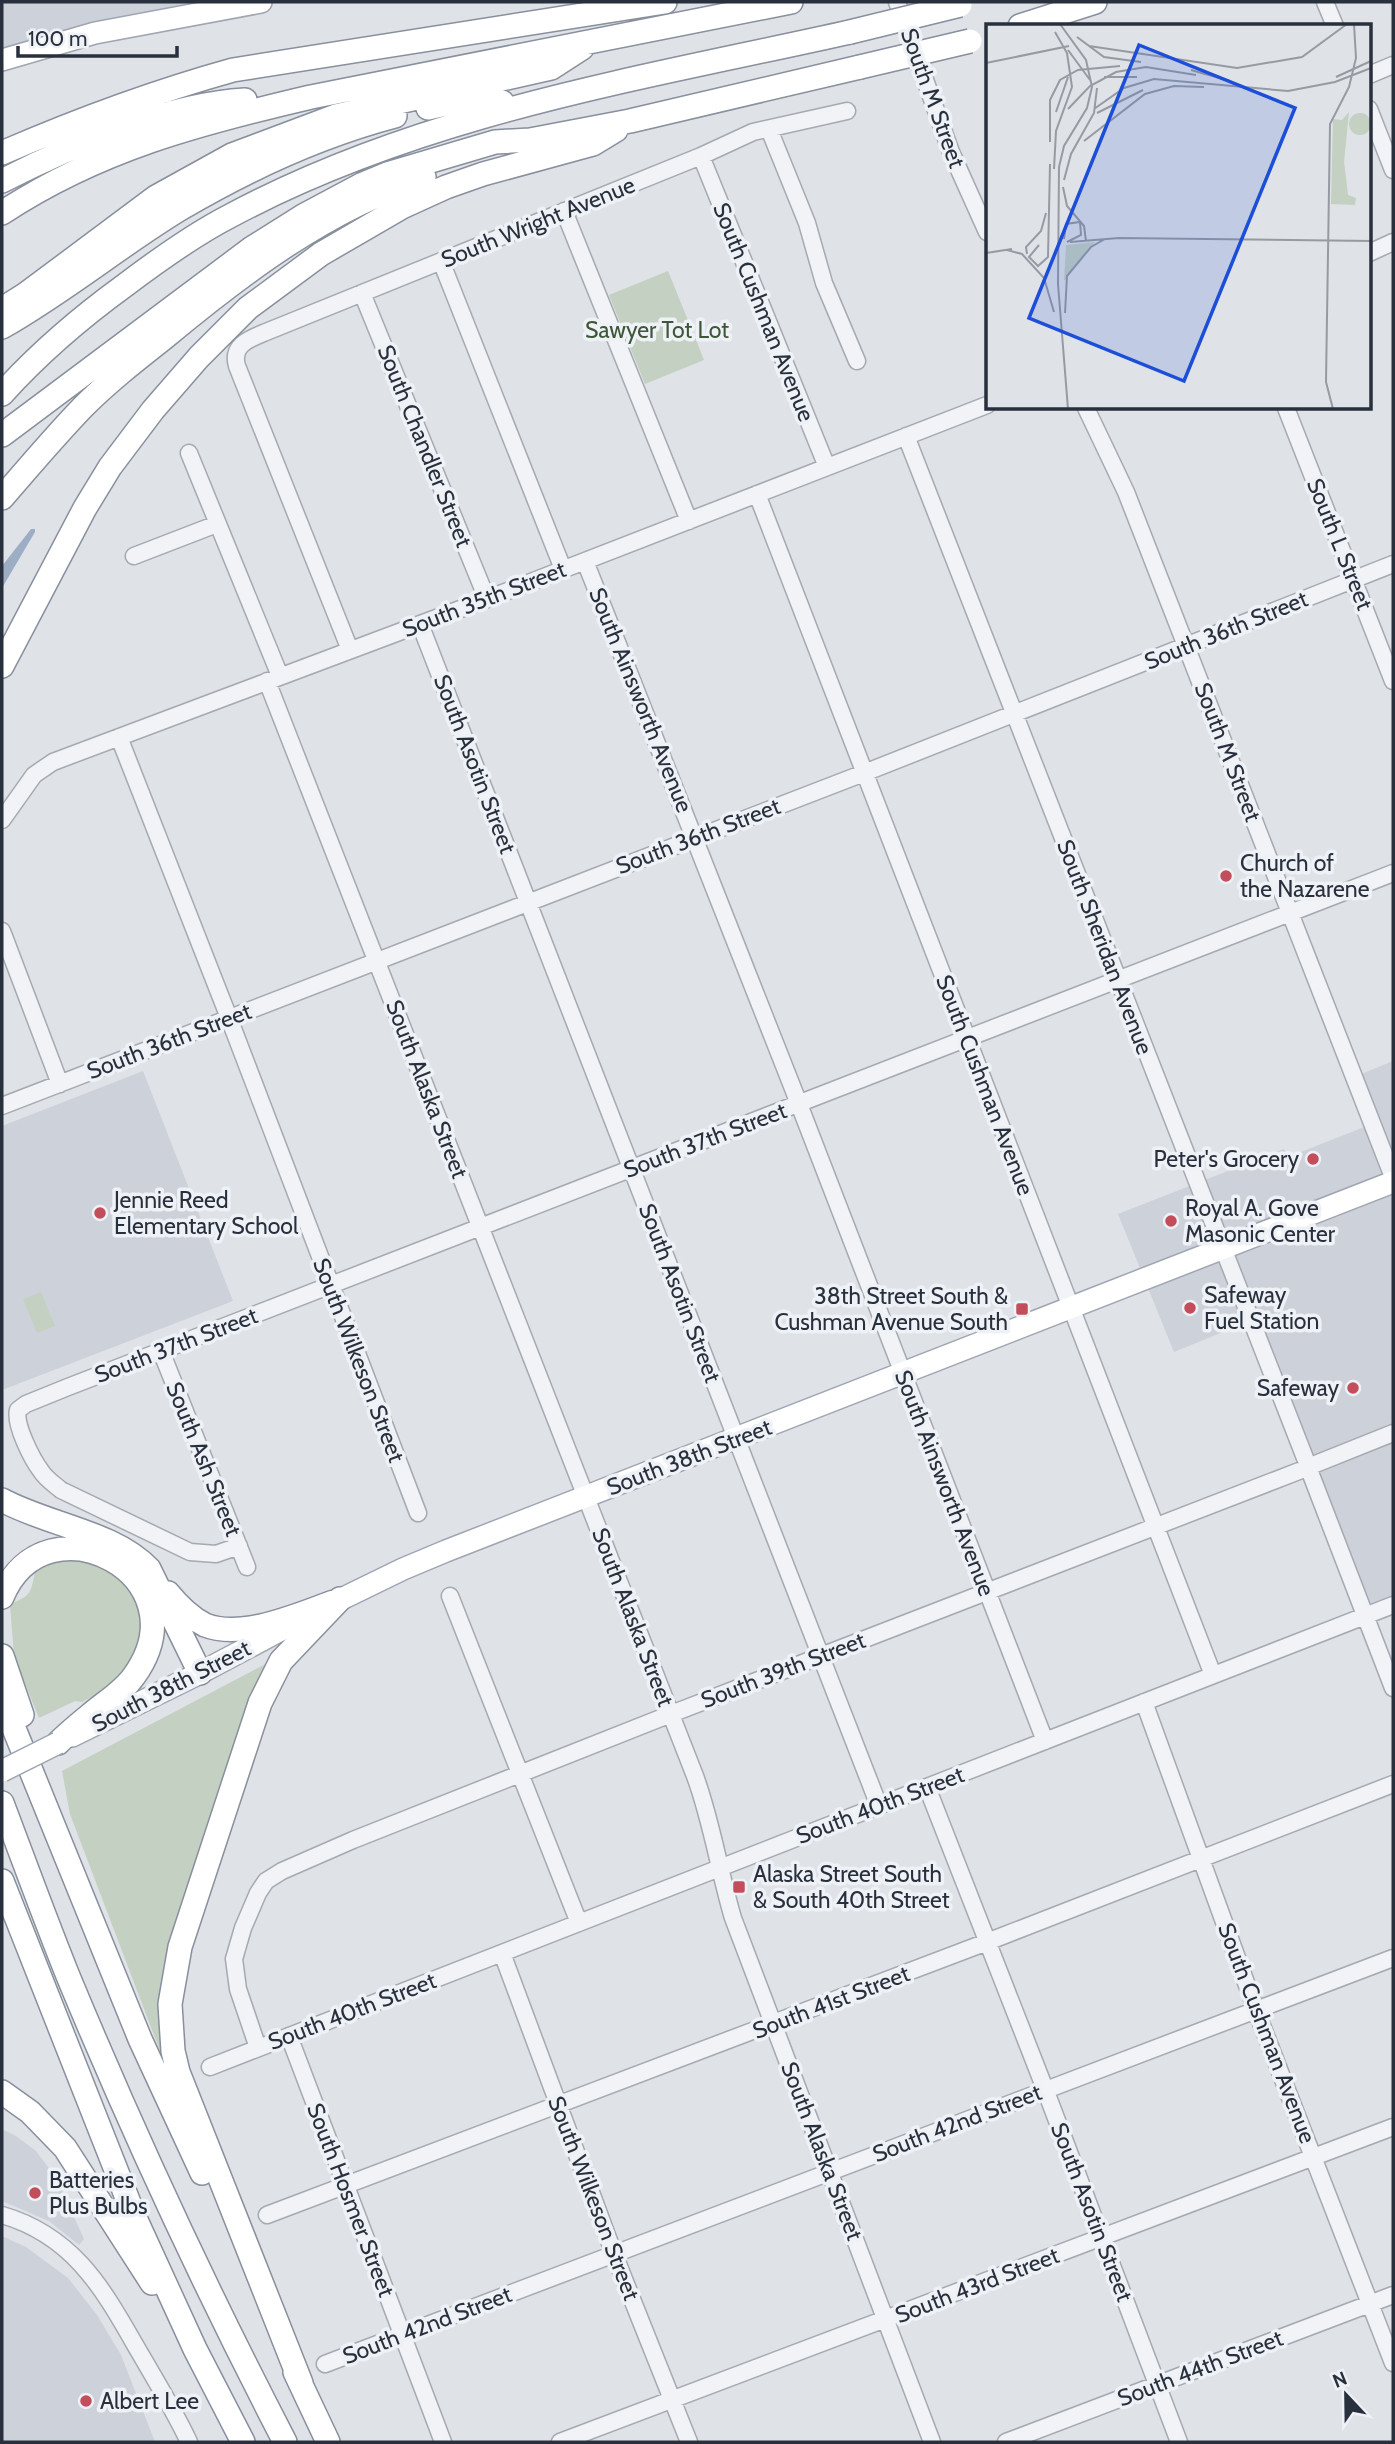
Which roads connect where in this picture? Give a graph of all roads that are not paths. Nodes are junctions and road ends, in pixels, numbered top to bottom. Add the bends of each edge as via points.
1 (665, 2) edge
2 (791, 2) edge
3 (897, 2) edge
4 (1095, 2) edge
5 (1325, 2) edge
6 (249, 3) edge
7 (966, 3) edge
8 (1026, 24) edge
9 (1334, 24) edge
10 (979, 38) edge
11 (593, 41) junction
12 (3, 56) edge
13 (1393, 65) edge
14 (1370, 75) edge
15 (312, 97) junction
16 (540, 100) junction
17 (847, 111) dead end
18 (1370, 111) edge
19 (630, 121) junction
20 (769, 129) junction
21 (530, 140) junction
22 (7, 151) edge
23 (701, 156) junction
24 (1393, 170) edge
25 (2, 181) edge
26 (564, 211) junction
27 (2, 214) edge
28 (986, 229) edge
29 (1393, 242) edge
30 (1370, 253) edge
31 (442, 261) junction
32 (362, 293) junction
33 (2, 309) edge
34 (2, 327) edge
35 (857, 361) dead end
36 (2, 394) edge
37 (986, 405) edge
38 (1088, 410) edge
39 (1287, 410) edge
40 (2, 435) edge
41 (906, 436) junction
42 (190, 453) dead end
43 (827, 467) junction
44 (757, 495) junction
45 (2, 498) edge
46 (689, 521) junction
47 (217, 524) junction
48 (134, 556) dead end
49 (586, 561) junction
50 (1393, 564) edge
51 (563, 569) junction
52 (1354, 579) junction
53 (487, 599) junction
54 (420, 624) junction
55 (1186, 645) junction
56 (350, 650) junction
57 (2, 666) edge
58 (273, 679) junction
59 (1393, 681) edge
60 (1014, 713) junction
61 (118, 737) junction
62 (864, 773) junction
63 (2, 820) edge
64 (695, 837) junction
65 (1393, 873) edge
66 (528, 901) junction
67 (1290, 913) junction
68 (2, 931) edge
69 (377, 961) junction
70 (1117, 981) junction
71 (229, 1018) junction
72 (968, 1039) junction
73 (60, 1084) junction
74 (799, 1103) junction
75 (2, 1107) edge
76 (632, 1168) junction
77 (1393, 1179) edge
78 (481, 1227) junction
79 (1222, 1248) junction
80 (330, 1285) junction
81 (1071, 1308) junction
82 (160, 1351) junction
83 (903, 1374) junction
84 (1393, 1433) edge
85 (737, 1439) junction
86 (1307, 1466) junction
87 (587, 1496) junction
88 (2, 1500) edge
89 (418, 1513) dead end
90 (1156, 1526) junction
91 (239, 1546) junction
92 (247, 1567) dead end
93 (149, 1569) junction
94 (987, 1592) junction
95 (450, 1595) dead end
96 (2, 1597) edge
97 (340, 1600) junction
98 (1393, 1605) edge
99 (1364, 1616) junction
100 (821, 1655) junction
101 (2, 1656) edge
102 (200, 1674) junction
103 (1213, 1675) junction
104 (1393, 1688) edge
105 (2, 1699) edge
106 (1144, 1702) junction
107 (671, 1714) junction
108 (1045, 1741) junction
109 (58, 1743) junction
110 (2, 1771) edge
111 (521, 1774) junction
112 (1393, 1784) edge
113 (928, 1787) junction
114 (2, 1803) edge
115 (879, 1806) junction
116 (1201, 1859) junction
117 (719, 1868) junction
118 (2, 1881) edge
119 (83, 1901) junction
120 (579, 1923) junction
121 (988, 1942) junction
122 (502, 1953) junction
123 (1393, 1958) edge
124 (1256, 2010) junction
125 (774, 2024) junction
126 (289, 2036) junction
127 (258, 2048) junction
128 (210, 2067) dead end
129 (1045, 2089) junction
130 (2, 2092) edge
131 (559, 2105) junction
132 (1393, 2127) edge
133 (1314, 2156) junction
134 (830, 2172) junction
135 (346, 2185) junction
136 (2, 2215) edge
137 (267, 2215) dead end
138 (1102, 2238) junction
139 (614, 2254) junction
140 (1393, 2295) edge
141 (1370, 2303) junction
142 (886, 2320) junction
143 (402, 2333) junction
144 (195, 2349) junction
145 (1393, 2363) edge
146 (325, 2364) dead end
147 (301, 2384) junction
148 (1157, 2385) junction
149 (673, 2400) junction
150 (189, 2442) edge
151 (243, 2442) edge
152 (285, 2442) edge
153 (328, 2442) edge
154 (443, 2442) edge
155 (560, 2442) edge
156 (689, 2442) edge
157 (932, 2442) edge
158 (1006, 2442) edge
159 (1179, 2442) edge

1 - 22 highway via 233,70 167,88
2 - 11 highway
3 - 28 street, South M Street via 947,141
4 - 8 highway
5 - 9 street
6 - 12 main road
7 - 16 highway, bridge
10 - 19 highway, bridge
11 - 15 highway
11 - 33 highway via 551,68 336,116 232,155 156,197
13 - 14 street
15 - 25 highway via 229,101 178,111 92,141
15 - 27 highway via 122,149 63,176
16 - 34 highway via 445,104 326,137 272,159 178,210
16 - 36 highway via 358,157 228,217 151,266 61,334
17 - 20 street, South Wright Avenue
18 - 24 street
19 - 21 highway
19 - 57 highway via 593,144 483,174 402,207 321,254 248,308 199,356 110,467
20 - 23 street, South Wright Avenue
20 - 35 street
21 - 40 highway via 495,142 387,174 313,210 233,262
21 - 45 highway via 366,201 266,259 114,379
23 - 26 street, South Wright Avenue
23 - 43 street, South Cushman Avenue
26 - 31 street, South Wright Avenue
26 - 46 street
29 - 30 street
31 - 32 street, South Wright Avenue
31 - 51 street, South Ainsworth Avenue
32 - 53 street, South Chandler Street
32 - 56 street, South Wright Avenue via 244,342 237,351 237,366
37 - 41 street, South 35th Street
38 - 55 street, South M Street
39 - 52 street, South L Street
41 - 43 street, South 35th Street
41 - 60 street, South Sheridan Avenue
42 - 47 street, South Alaska Street
43 - 44 street, South 35th Street
44 - 46 street, South 35th Street
44 - 62 street, South Cushman Avenue
46 - 49 street, South 35th Street
47 - 48 street
47 - 58 street, South Alaska Street
49 - 51 street, South 35th Street
49 - 64 street, South Ainsworth Avenue
50 - 52 street, South 36th Street
51 - 53 street, South 35th Street
52 - 55 street, South 36th Street
52 - 59 street, South L Street
53 - 54 street, South 35th Street
54 - 56 street, South 35th Street
54 - 66 street, South Asotin Street
55 - 60 street, South 36th Street
55 - 67 street, South M Street
56 - 58 street, South 35th Street
58 - 61 street, South 35th Street
58 - 69 street, South Alaska Street
60 - 62 street, South 36th Street
60 - 70 street, South Sheridan Avenue
61 - 63 street, South 35th Street via 40,769
61 - 71 street, South Wilkeson Street
62 - 64 street, South 36th Street
62 - 72 street, South Cushman Avenue
64 - 66 street, South 36th Street
64 - 74 street, South Ainsworth Avenue
65 - 67 street, South 37th Street
66 - 69 street, South 36th Street
66 - 76 street, South Asotin Street
67 - 70 street, South 37th Street
67 - 77 street, South M Street
68 - 73 street
69 - 71 street, South 36th Street
69 - 78 street, South Alaska Street
70 - 72 street, South 37th Street
70 - 79 street, South Sheridan Avenue
71 - 73 street, South 36th Street
71 - 80 street, South Wilkeson Street
72 - 74 street, South 37th Street
72 - 81 street, South Cushman Avenue
73 - 75 street, South 36th Street
74 - 76 street, South 37th Street
74 - 83 street, South Ainsworth Avenue
76 - 78 street, South 37th Street
76 - 85 street, South Asotin Street
77 - 79 main road, South 38th Street
78 - 80 street, South 37th Street
78 - 87 street, South Alaska Street
79 - 81 main road, South 38th Street
79 - 86 street, South Sheridan Avenue
80 - 82 street, South 37th Street
80 - 89 street, South Wilkeson Street
81 - 83 main road, South 38th Street
81 - 90 street, South Cushman Avenue
82 - 91 street, South Ash Street
82 - 91 street, South 37th Street via 26,1404 18,1410 18,1423 36,1464 61,1490 190,1552 216,1554
83 - 85 main road, South 38th Street
83 - 94 street, South Ainsworth Avenue
84 - 86 street, South 39th Street
85 - 87 main road, South 38th Street
85 - 100 street, South Asotin Street
86 - 90 street, South 39th Street
86 - 99 street, South Sheridan Avenue
87 - 97 main road, South 38th Street via 403,1569
87 - 107 street, South Alaska Street
88 - 93 highway via 106,1539
90 - 94 street, South 39th Street
90 - 103 street, South Cushman Avenue
91 - 92 street, South Ash Street
93 - 97 highway via 183,1608 205,1625 218,1628 267,1624
93 - 102 highway
94 - 100 street, South 39th Street
94 - 108 street, South Ainsworth Avenue
95 - 111 street
96 - 109 highway via 15,1575 31,1561 72,1549 96,1552 119,1563 147,1599 151,1633 141,1666 125,1687
97 - 102 main road, South 38th Street
97 - 147 highway via 281,1661 260,1703 180,1947 170,2004 178,2072
98 - 99 street, South 40th Street
99 - 103 street, South 40th Street
99 - 104 street, South Sheridan Avenue
100 - 107 street, South 39th Street
100 - 115 street, South Asotin Street
101 - 119 highway
102 - 109 main road, South 38th Street
103 - 106 street, South 40th Street
105 - 119 highway
106 - 108 street, South 40th Street
106 - 116 street, South Cushman Avenue
107 - 111 street, South 39th Street
107 - 117 street, South Alaska Street via 704,1801
108 - 113 street, South 40th Street
109 - 110 main road, South 38th Street, bridge
111 - 120 street
111 - 127 street, South 39th Street via 327,1851 266,1881 243,1928 234,1968
112 - 116 street, South 41st Street
113 - 115 street, South 40th Street
113 - 121 street, South Asotin Street
114 - 152 highway via 120,2098 180,2232
115 - 117 street, South 40th Street
116 - 121 street, South 41st Street
116 - 124 street, South Cushman Avenue
117 - 120 street, South 40th Street
117 - 125 street, South Alaska Street via 733,1919
118 - 144 highway via 135,2218
119 - 147 highway via 140,2039
120 - 122 street, South 40th Street
121 - 125 street, South 41st Street
121 - 129 street, South Asotin Street
122 - 126 street, South 40th Street
122 - 131 street, South Wilkeson Street
123 - 124 street, South 42nd Street
124 - 129 street, South 42nd Street
124 - 133 street, South Cushman Avenue
125 - 131 street, South 41st Street
125 - 134 street, South Alaska Street
126 - 127 street, South 40th Street
126 - 135 street, South Hosmer Street
127 - 128 street, South 40th Street
129 - 134 street, South 42nd Street
129 - 138 street, South Asotin Street
130 - 144 highway via 30,2112 65,2148
131 - 135 street, South 41st Street
131 - 139 street, South Wilkeson Street
132 - 133 street, South 43rd Street
133 - 138 street, South 43rd Street
133 - 141 street, South Cushman Avenue
134 - 139 street, South 42nd Street
134 - 142 street, South Alaska Street
135 - 137 street, South 41st Street
135 - 143 street, South Hosmer Street
136 - 150 street via 24,2223 80,2262 112,2302
138 - 142 street, South 43rd Street
138 - 148 street, South Asotin Street
139 - 143 street, South 42nd Street
139 - 149 street, South Wilkeson Street
140 - 141 street, South 44th Street
141 - 145 street, South Cushman Avenue
141 - 148 street, South 44th Street
142 - 149 street, South 43rd Street
142 - 157 street, South Alaska Street
143 - 146 street, South 42nd Street
143 - 154 street, South Hosmer Street
144 - 151 highway
147 - 153 highway
148 - 158 street, South 44th Street
148 - 159 street, South Asotin Street
149 - 155 street, South 43rd Street
149 - 156 street, South Wilkeson Street

